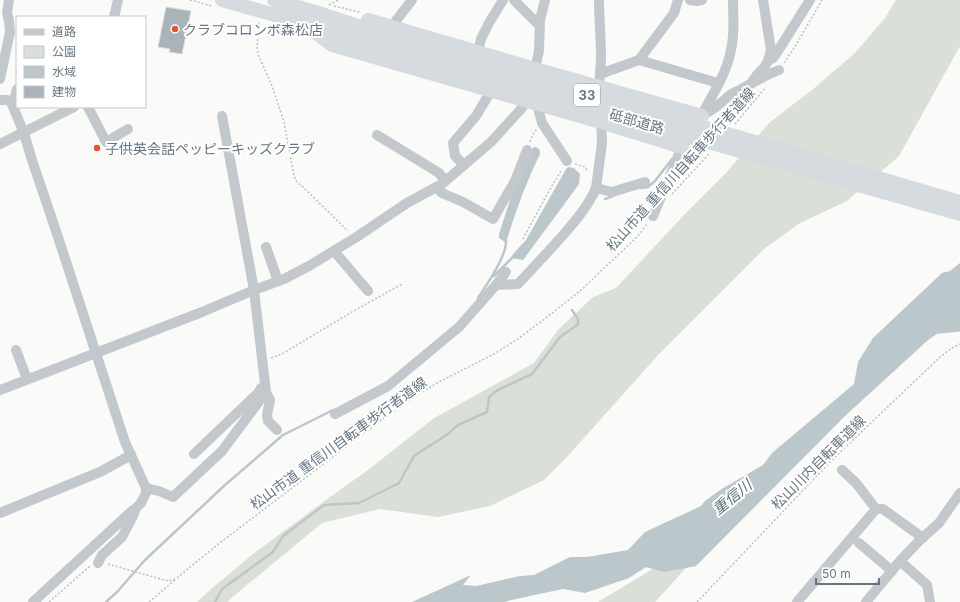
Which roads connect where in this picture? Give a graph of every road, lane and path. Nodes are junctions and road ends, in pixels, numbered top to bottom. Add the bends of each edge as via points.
1 (9, 0) edge
2 (118, 0) edge
3 (222, 0) edge
4 (274, 0) edge
5 (338, 0) edge
6 (412, 0) edge
7 (503, 0) edge
8 (514, 0) edge
9 (545, 0) edge
10 (599, 0) edge
11 (678, 0) edge
12 (690, 0) edge
13 (702, 0) edge
14 (733, 0) edge
15 (763, 0) edge
16 (810, 0) edge
17 (822, 0) edge
18 (329, 5) dead end
19 (260, 11) junction
20 (315, 12) junction
21 (114, 16) edge
22 (303, 23) junction
23 (539, 25) junction
24 (393, 27) junction
25 (478, 52) junction
26 (441, 59) junction
27 (639, 60) junction
28 (768, 61) junction
29 (535, 69) junction
30 (779, 70) joint
31 (0, 79) edge
32 (599, 80) junction
33 (720, 81) junction
34 (751, 84) junction
35 (765, 87) dead end
36 (491, 91) junction
37 (737, 91) junction
38 (16, 93) edge
39 (0, 100) edge
40 (11, 102) junction
41 (531, 102) junction
42 (72, 108) edge
43 (89, 108) edge
44 (222, 116) dead end
45 (702, 116) junction
46 (601, 122) junction
47 (542, 124) junction
48 (731, 127) dead end
49 (128, 129) dead end
50 (24, 133) junction
51 (377, 135) dead end
52 (0, 144) edge
53 (682, 147) junction
54 (526, 150) joint
55 (711, 151) dead end
56 (567, 161) junction
57 (464, 165) junction
58 (445, 181) junction
59 (645, 182) dead end
60 (596, 185) junction
61 (436, 187) junction
62 (672, 194) dead end
63 (960, 202) edge
64 (960, 214) edge
65 (653, 216) joint
66 (355, 238) junction
67 (523, 239) dead end
68 (266, 247) dead end
69 (334, 251) junction
70 (506, 272) dead end
71 (278, 281) junction
72 (402, 284) dead end
73 (496, 285) junction
74 (254, 290) junction
75 (368, 291) dead end
76 (960, 344) edge
77 (16, 350) dead end
78 (96, 353) junction
79 (262, 356) junction
80 (27, 379) junction
81 (265, 381) junction
82 (0, 390) edge
83 (266, 392) junction
84 (335, 414) dead end
85 (277, 430) dead end
86 (194, 454) dead end
87 (131, 455) junction
88 (842, 470) dead end
89 (153, 487) junction
90 (960, 493) edge
91 (139, 506) junction
92 (876, 509) junction
93 (0, 513) edge
94 (922, 538) junction
95 (859, 543) dead end
96 (900, 561) junction
97 (98, 563) junction
98 (892, 572) junction
99 (177, 578) junction
100 (33, 602) edge
101 (49, 602) edge
102 (150, 602) edge
103 (697, 602) edge
104 (797, 602) edge
105 (866, 602) edge
106 (930, 602) edge

1 - 31 street via 7,13 10,32
2 - 21 street
3 - 19 highway, 砥部道路 / 33
4 - 20 highway, 砥部道路 / 33
5 - 18 path
6 - 24 street via 394,22
7 - 25 street via 481,39
8 - 23 street
9 - 23 street
10 - 32 street
11 - 27 street via 674,13
12 - 13 street
14 - 33 street via 731,50
15 - 28 street via 771,50
16 - 28 street via 776,54
17 - 30 path
19 - 22 highway, 砥部道路 / 33
19 - 66 path via 258,54 284,122 294,176 297,182
20 - 24 highway via 344,13
20 - 26 highway, 砥部道路 / 33 via 382,34
22 - 26 highway, 砥部道路 / 33
22 - 36 highway via 332,45
23 - 29 street
24 - 25 highway
25 - 29 highway
26 - 63 highway, 砥部道路 / 33 via 732,135
26 - 64 highway, 砥部道路 / 33
27 - 32 street
27 - 33 street
28 - 34 street
29 - 32 highway
29 - 41 street
30 - 34 street
32 - 45 highway
32 - 46 street
33 - 37 street via 727,88
33 - 45 street
34 - 37 street
35 - 48 path, 松山市道 重信川自転車歩行者道線
36 - 41 highway
36 - 57 street via 476,116 453,143 455,156
37 - 45 street
38 - 40 street
39 - 40 street
40 - 50 street
41 - 46 highway
41 - 47 street
41 - 57 street
42 - 50 street
43 - 49 street via 106,142
44 - 74 street
45 - 53 street
46 - 53 highway
46 - 60 street via 602,143
47 - 54 path via 533,134
47 - 56 street
50 - 52 street
50 - 78 street
51 - 58 street via 439,173
53 - 65 street
54 - 61 street via 515,181 493,219 463,202 442,194
55 - 62 path, 松山市道 重信川自転車歩行者道線
56 - 60 path via 585,167
56 - 67 path
57 - 58 street
58 - 61 street
59 - 60 street via 612,192
60 - 73 street via 594,195 576,220 518,284
61 - 66 street
65 - 99 path, 松山市道 重信川自転車歩行者道線 via 638,236 580,291 551,314 518,339 437,383 384,418
66 - 69 street
68 - 71 street
69 - 71 street
69 - 75 street
70 - 73 street
71 - 74 street
72 - 79 path via 278,356
73 - 84 street via 459,327 388,386
74 - 78 street
74 - 79 street
76 - 103 path, 松山川内自転車道線 via 940,357 830,462
77 - 80 street
78 - 80 street
78 - 87 street
79 - 81 street
80 - 82 street
81 - 83 street
81 - 86 street via 259,392
83 - 85 street via 270,400 268,421
83 - 89 street via 222,451 173,497
87 - 89 street
87 - 93 street via 100,472
88 - 92 street via 856,483
89 - 91 street via 146,493
90 - 94 street via 939,523
91 - 97 street via 122,537 102,555
91 - 100 street
92 - 94 street via 883,509
92 - 104 street
94 - 96 street
95 - 98 street
96 - 98 street
96 - 106 street via 927,585
97 - 99 path via 115,565 169,581
97 - 101 path via 89,566
98 - 105 street
99 - 102 path, 松山市道 重信川自転車歩行者道線

